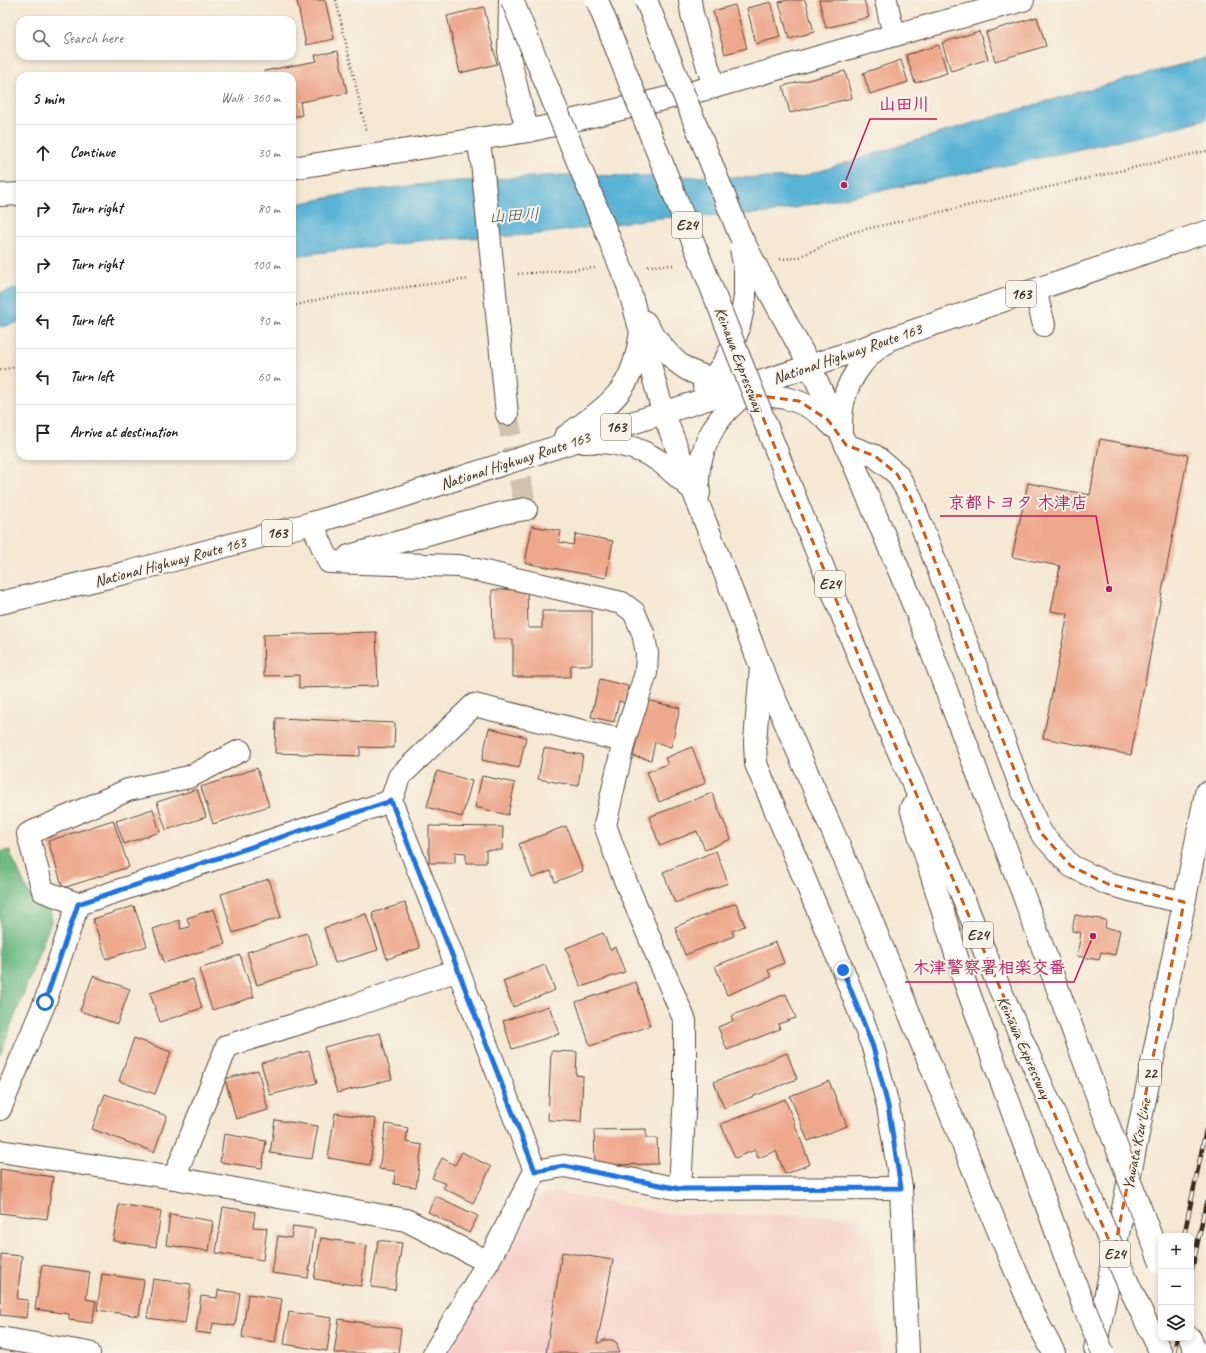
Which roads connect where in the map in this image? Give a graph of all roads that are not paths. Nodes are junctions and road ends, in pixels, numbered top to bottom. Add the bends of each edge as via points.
1 (511, 0) edge
2 (597, 0) edge
3 (646, 0) edge
4 (690, 0) edge
5 (886, 0) edge
6 (1023, 0) edge
7 (895, 35) junction
8 (714, 87) junction
9 (528, 131) junction
10 (478, 140) junction
11 (296, 167) edge
12 (16, 194) edge
13 (0, 195) edge
14 (1206, 232) edge
15 (739, 233) junction
16 (1035, 290) junction
17 (631, 295) junction
18 (1044, 325) dead end
19 (641, 332) junction
20 (898, 336) junction
21 (810, 366) junction
22 (763, 381) junction
23 (712, 388) junction
24 (743, 395) junction
25 (663, 412) junction
26 (507, 414) tunnel mouth
27 (843, 440) junction
28 (559, 446) junction
29 (693, 490) junction
30 (526, 509) dead end
31 (702, 514) junction
32 (312, 523) junction
33 (329, 562) junction
34 (0, 603) edge
35 (761, 667) junction
36 (883, 717) junction
37 (624, 741) junction
38 (240, 751) dead end
39 (1206, 793) edge
40 (391, 801) junction
41 (1184, 902) junction
42 (78, 904) junction
43 (458, 970) junction
44 (0, 1109) edge
45 (0, 1151) edge
46 (535, 1171) junction
47 (174, 1178) junction
48 (901, 1188) junction
49 (680, 1189) junction
50 (1158, 1255) edge
51 (488, 1262) junction
52 (0, 1338) edge
53 (1191, 1341) edge
54 (88, 1353) edge
55 (434, 1353) edge
56 (908, 1353) edge
57 (1054, 1353) edge
58 (1094, 1353) edge
59 (1103, 1353) edge
60 (1161, 1353) edge
61 (1196, 1353) edge

1 - 9 main road via 509,56
1 - 17 main road, bridge
2 - 36 main road, Keinawa Expressway / E24, bridge
3 - 15 main road, bridge
4 - 8 main road
5 - 7 main road
6 - 7 main road
7 - 8 main road
8 - 9 main road
9 - 10 main road
10 - 11 main road
10 - 26 main road
12 - 13 main road
14 - 16 main road, National Highway Route 163 / 163
15 - 21 main road, bridge
15 - 23 main road, bridge via 745,270 745,297 730,351
16 - 18 main road
16 - 20 main road, National Highway Route 163 / 163
17 - 19 main road
17 - 23 main road via 654,338 667,354 700,376
19 - 25 main road
19 - 28 main road via 638,356 623,389 611,403
20 - 21 main road, National Highway Route 163 / 163
20 - 27 main road via 866,359 854,374 846,390 842,409
21 - 22 main road, National Highway Route 163 / 163
21 - 27 main road
22 - 23 main road via 724,381
22 - 24 main road
23 - 24 main road
23 - 25 main road, National Highway Route 163 / 163 via 688,404
24 - 27 main road via 784,397 799,401 828,420
24 - 31 main road via 711,430 704,448 699,467 698,487
25 - 28 main road, National Highway Route 163 / 163
25 - 29 main road
27 - 41 main road via 875,456 897,474 910,496 1020,785 1041,833 1071,866 1108,884
27 - 50 main road, bridge via 917,613
28 - 29 main road via 607,443 625,446 659,461
28 - 32 main road, National Highway Route 163 / 163
29 - 31 main road
30 - 33 main road via 502,513
31 - 35 main road
32 - 33 main road
32 - 34 main road, National Highway Route 163 / 163 via 129,572
33 - 37 main road via 459,566 622,603 634,612 647,653 646,673
35 - 48 main road via 755,742 756,764 873,1047 888,1106
35 - 57 main road via 867,910 998,1230 1039,1325
36 - 59 main road, Keinawa Expressway / E24, bridge via 963,977
36 - 60 main road, Keinawa Expressway / E24, bridge via 950,865 996,980 1130,1288
37 - 40 main road via 474,705 399,777
37 - 49 main road via 605,825 622,873 685,1021 685,1094
38 - 42 main road via 189,778 128,790 28,834 44,891
39 - 41 main road, Yawata Kizu Line / 22
40 - 42 main road
40 - 43 main road
41 - 58 main road, Yawata Kizu Line / 22
42 - 44 main road via 45,1002
43 - 46 main road
43 - 47 main road via 227,1046
45 - 47 main road
46 - 49 main road via 564,1166
46 - 51 main road
47 - 51 main road via 406,1220
48 - 49 main road
48 - 56 main road
51 - 55 main road
52 - 54 main road
53 - 61 main road

